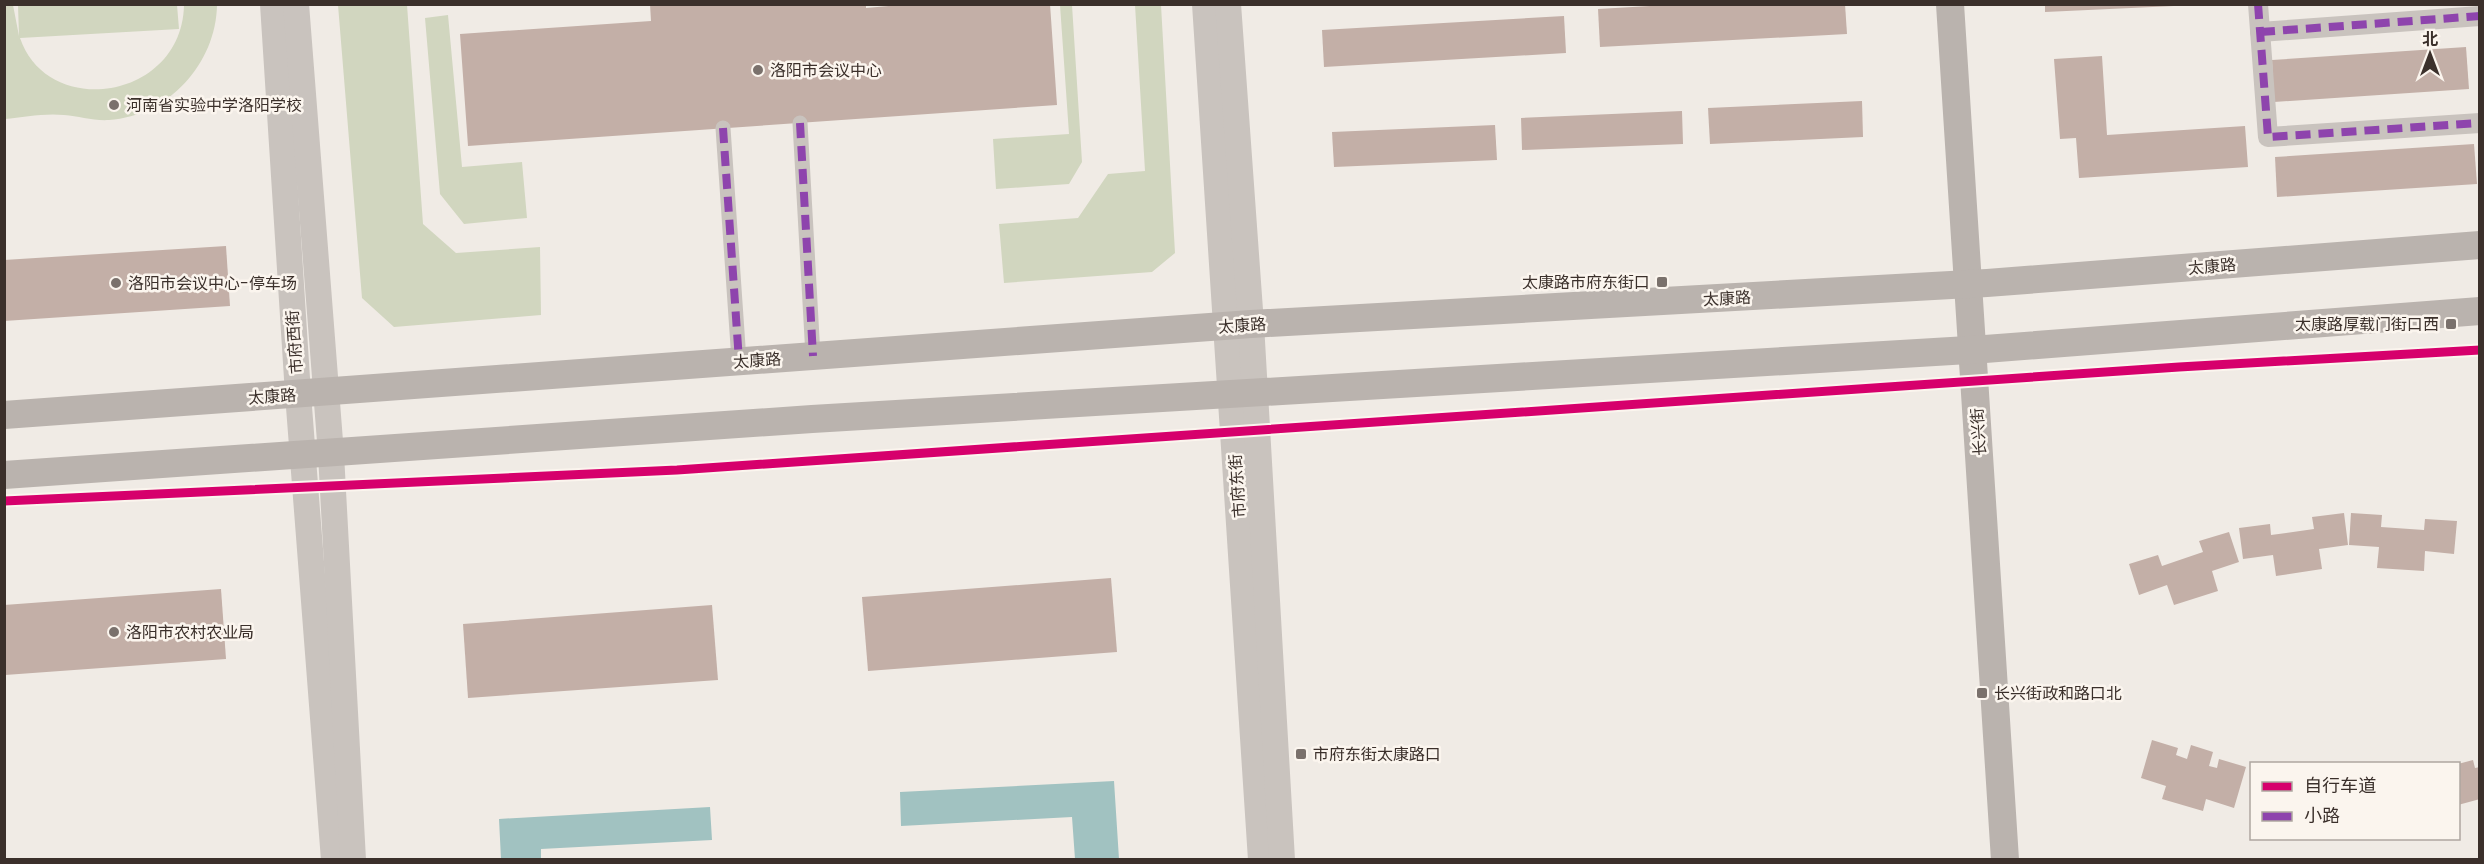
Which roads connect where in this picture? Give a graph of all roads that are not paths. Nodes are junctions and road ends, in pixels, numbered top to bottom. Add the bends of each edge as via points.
1 (273, 4) edge
2 (296, 4) edge
3 (1204, 4) edge
4 (1228, 4) edge
5 (1950, 4) edge
6 (1969, 4) edge
7 (2258, 4) edge
8 (2480, 16) edge
9 (2260, 32) junction
10 (800, 123) dead end
11 (2480, 123) edge
12 (723, 128) dead end
13 (2480, 244) edge
14 (1978, 284) junction
15 (2480, 311) edge
16 (1238, 325) junction
17 (1982, 349) junction
18 (813, 356) junction
19 (739, 361) junction
20 (1242, 392) junction
21 (311, 393) junction
22 (4, 415) edge
23 (331, 454) junction
24 (303, 456) junction
25 (4, 476) edge
26 (334, 860) edge
27 (353, 860) edge
28 (1261, 860) edge
29 (1282, 860) edge
30 (2005, 860) edge
31 (2024, 860) edge

1 - 21 street, 市府西街
2 - 21 street, 市府西街
3 - 16 street, 市府东街
4 - 16 street, 市府东街
5 - 14 main road, 长兴街
6 - 14 main road, 长兴街
7 - 9 street
8 - 9 street
9 - 11 street via 2268,137
10 - 18 street
12 - 19 street
13 - 14 main road, 太康路
14 - 16 main road, 太康路
14 - 17 main road, 长兴街
15 - 17 main road
16 - 18 main road, 太康路
16 - 20 street, 市府东街
17 - 20 main road
17 - 30 main road, 长兴街
17 - 31 main road, 长兴街
18 - 19 main road, 太康路
19 - 21 main road, 太康路
20 - 23 main road
20 - 28 street, 市府东街
20 - 29 street, 市府东街
21 - 22 main road, 太康路
21 - 23 street, 市府西街
21 - 24 street, 市府西街
23 - 24 main road
23 - 27 street, 市府西街
24 - 25 main road
24 - 26 street, 市府西街

